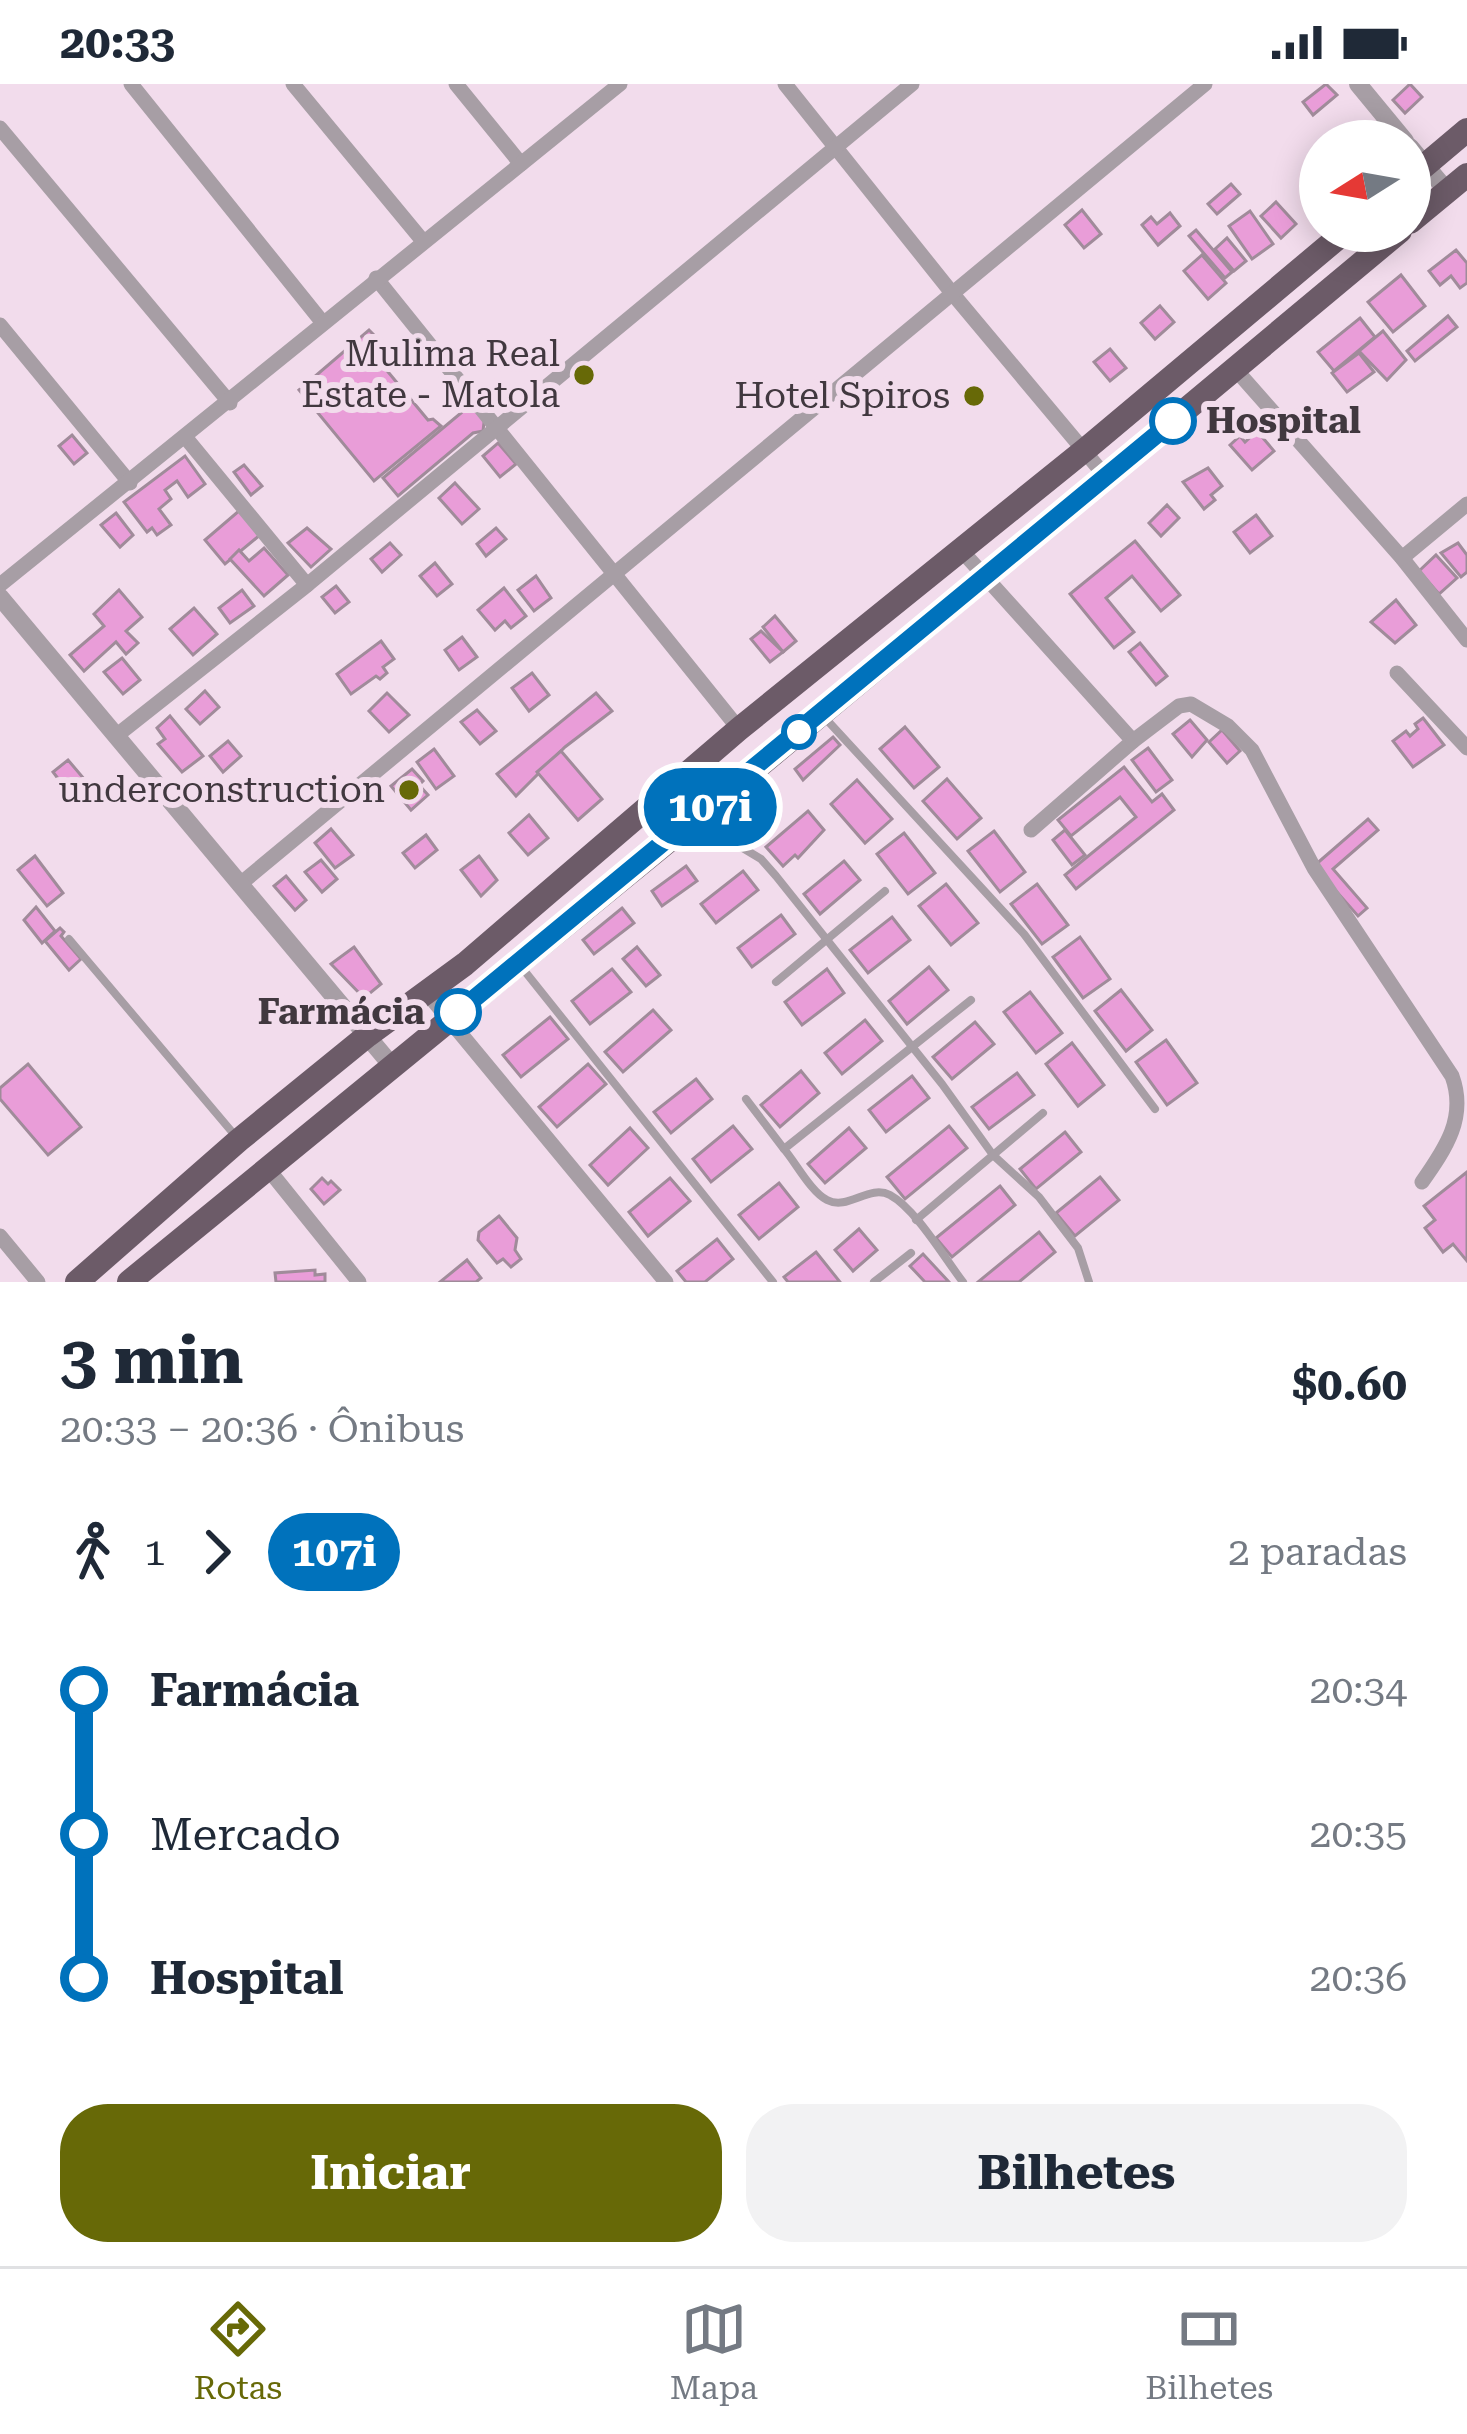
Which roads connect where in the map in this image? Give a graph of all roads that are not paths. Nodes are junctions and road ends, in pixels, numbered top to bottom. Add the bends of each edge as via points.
1 (130, 84) edge
2 (293, 84) edge
3 (456, 84) edge
4 (620, 84) edge
5 (785, 84) edge
6 (912, 84) edge
7 (1205, 84) edge
8 (1358, 84) edge
9 (1385, 120) edge
10 (0, 128) edge
11 (1467, 130) edge
12 (838, 146) junction
13 (1431, 149) edge
14 (521, 164) junction
15 (1457, 183) edge
16 (1431, 205) edge
17 (422, 240) junction
18 (1321, 252) edge
19 (1375, 252) edge
20 (376, 278) junction
21 (952, 293) junction
22 (323, 323) junction
23 (0, 325) edge
24 (1236, 370) junction
25 (230, 403) junction
26 (496, 428) junction
27 (186, 438) junction
28 (1086, 449) junction
29 (1106, 477) junction
30 (130, 483) junction
31 (1467, 504) edge
32 (961, 550) junction
33 (1402, 558) junction
34 (614, 573) junction
35 (986, 575) junction
36 (0, 585) edge
37 (307, 585) junction
38 (0, 597) edge
39 (1467, 610) edge
40 (1452, 621) junction
41 (1467, 640) edge
42 (1397, 673) dead end
43 (820, 713) junction
44 (740, 729) junction
45 (116, 736) junction
46 (1133, 741) junction
47 (1467, 748) edge
48 (705, 812) junction
49 (1031, 830) dead end
50 (239, 885) junction
51 (885, 891) dead end
52 (69, 939) dead end
53 (824, 939) junction
54 (518, 963) junction
55 (776, 982) dead end
56 (427, 993) junction
57 (971, 1000) dead end
58 (448, 1020) junction
59 (368, 1035) junction
60 (912, 1046) junction
61 (393, 1067) junction
62 (746, 1099) dead end
63 (1155, 1109) dead end
64 (1043, 1112) dead end
65 (239, 1140) junction
66 (784, 1149) junction
67 (993, 1155) junction
68 (268, 1169) junction
69 (1422, 1182) dead end
70 (916, 1220) junction
71 (0, 1236) edge
72 (911, 1253) dead end
73 (38, 1282) edge
74 (77, 1282) edge
75 (129, 1282) edge
76 (359, 1282) edge
77 (666, 1282) edge
78 (773, 1282) edge
79 (874, 1282) edge
80 (963, 1282) edge
81 (1089, 1282) edge

1 - 22 street
2 - 17 street
3 - 14 street
4 - 14 street
5 - 12 street
6 - 12 street
7 - 21 street
8 - 9 street
10 - 25 street
11 - 13 highway
12 - 21 street
12 - 26 street
14 - 17 street
15 - 16 highway
17 - 20 street
18 - 28 highway
19 - 24 highway
20 - 22 street
20 - 26 street
21 - 28 street
21 - 34 street
22 - 25 street
23 - 30 street
24 - 29 highway
24 - 33 street
25 - 27 street
26 - 34 street
26 - 37 street
27 - 30 street
27 - 37 street
28 - 29 street
28 - 32 highway
29 - 35 highway
30 - 36 street
31 - 33 street
32 - 35 street
32 - 44 highway
33 - 40 street
34 - 44 street
34 - 50 street
35 - 43 highway
35 - 46 street
37 - 45 street
38 - 45 street
39 - 40 street
40 - 41 street
42 - 47 street
43 - 48 highway
43 - 63 lane via 1024,934
44 - 56 highway
45 - 50 street
46 - 49 street
46 - 69 street via 1191,704 1252,750 1314,868 1452,1076 1460,1110
48 - 53 lane via 726,838 760,859
48 - 54 highway
50 - 59 street
51 - 53 lane
52 - 65 lane
53 - 55 lane
53 - 60 lane
54 - 58 highway
54 - 78 lane
56 - 58 street
56 - 59 highway
57 - 60 lane
58 - 61 highway
58 - 77 street
59 - 61 street
59 - 65 highway
60 - 66 lane
60 - 67 lane
61 - 68 highway
62 - 66 lane
64 - 67 lane
65 - 74 highway
66 - 70 lane via 825,1199 888,1193
67 - 70 lane
67 - 81 lane via 1078,1248
68 - 75 highway
68 - 76 street
70 - 80 lane
71 - 73 street
72 - 79 lane

